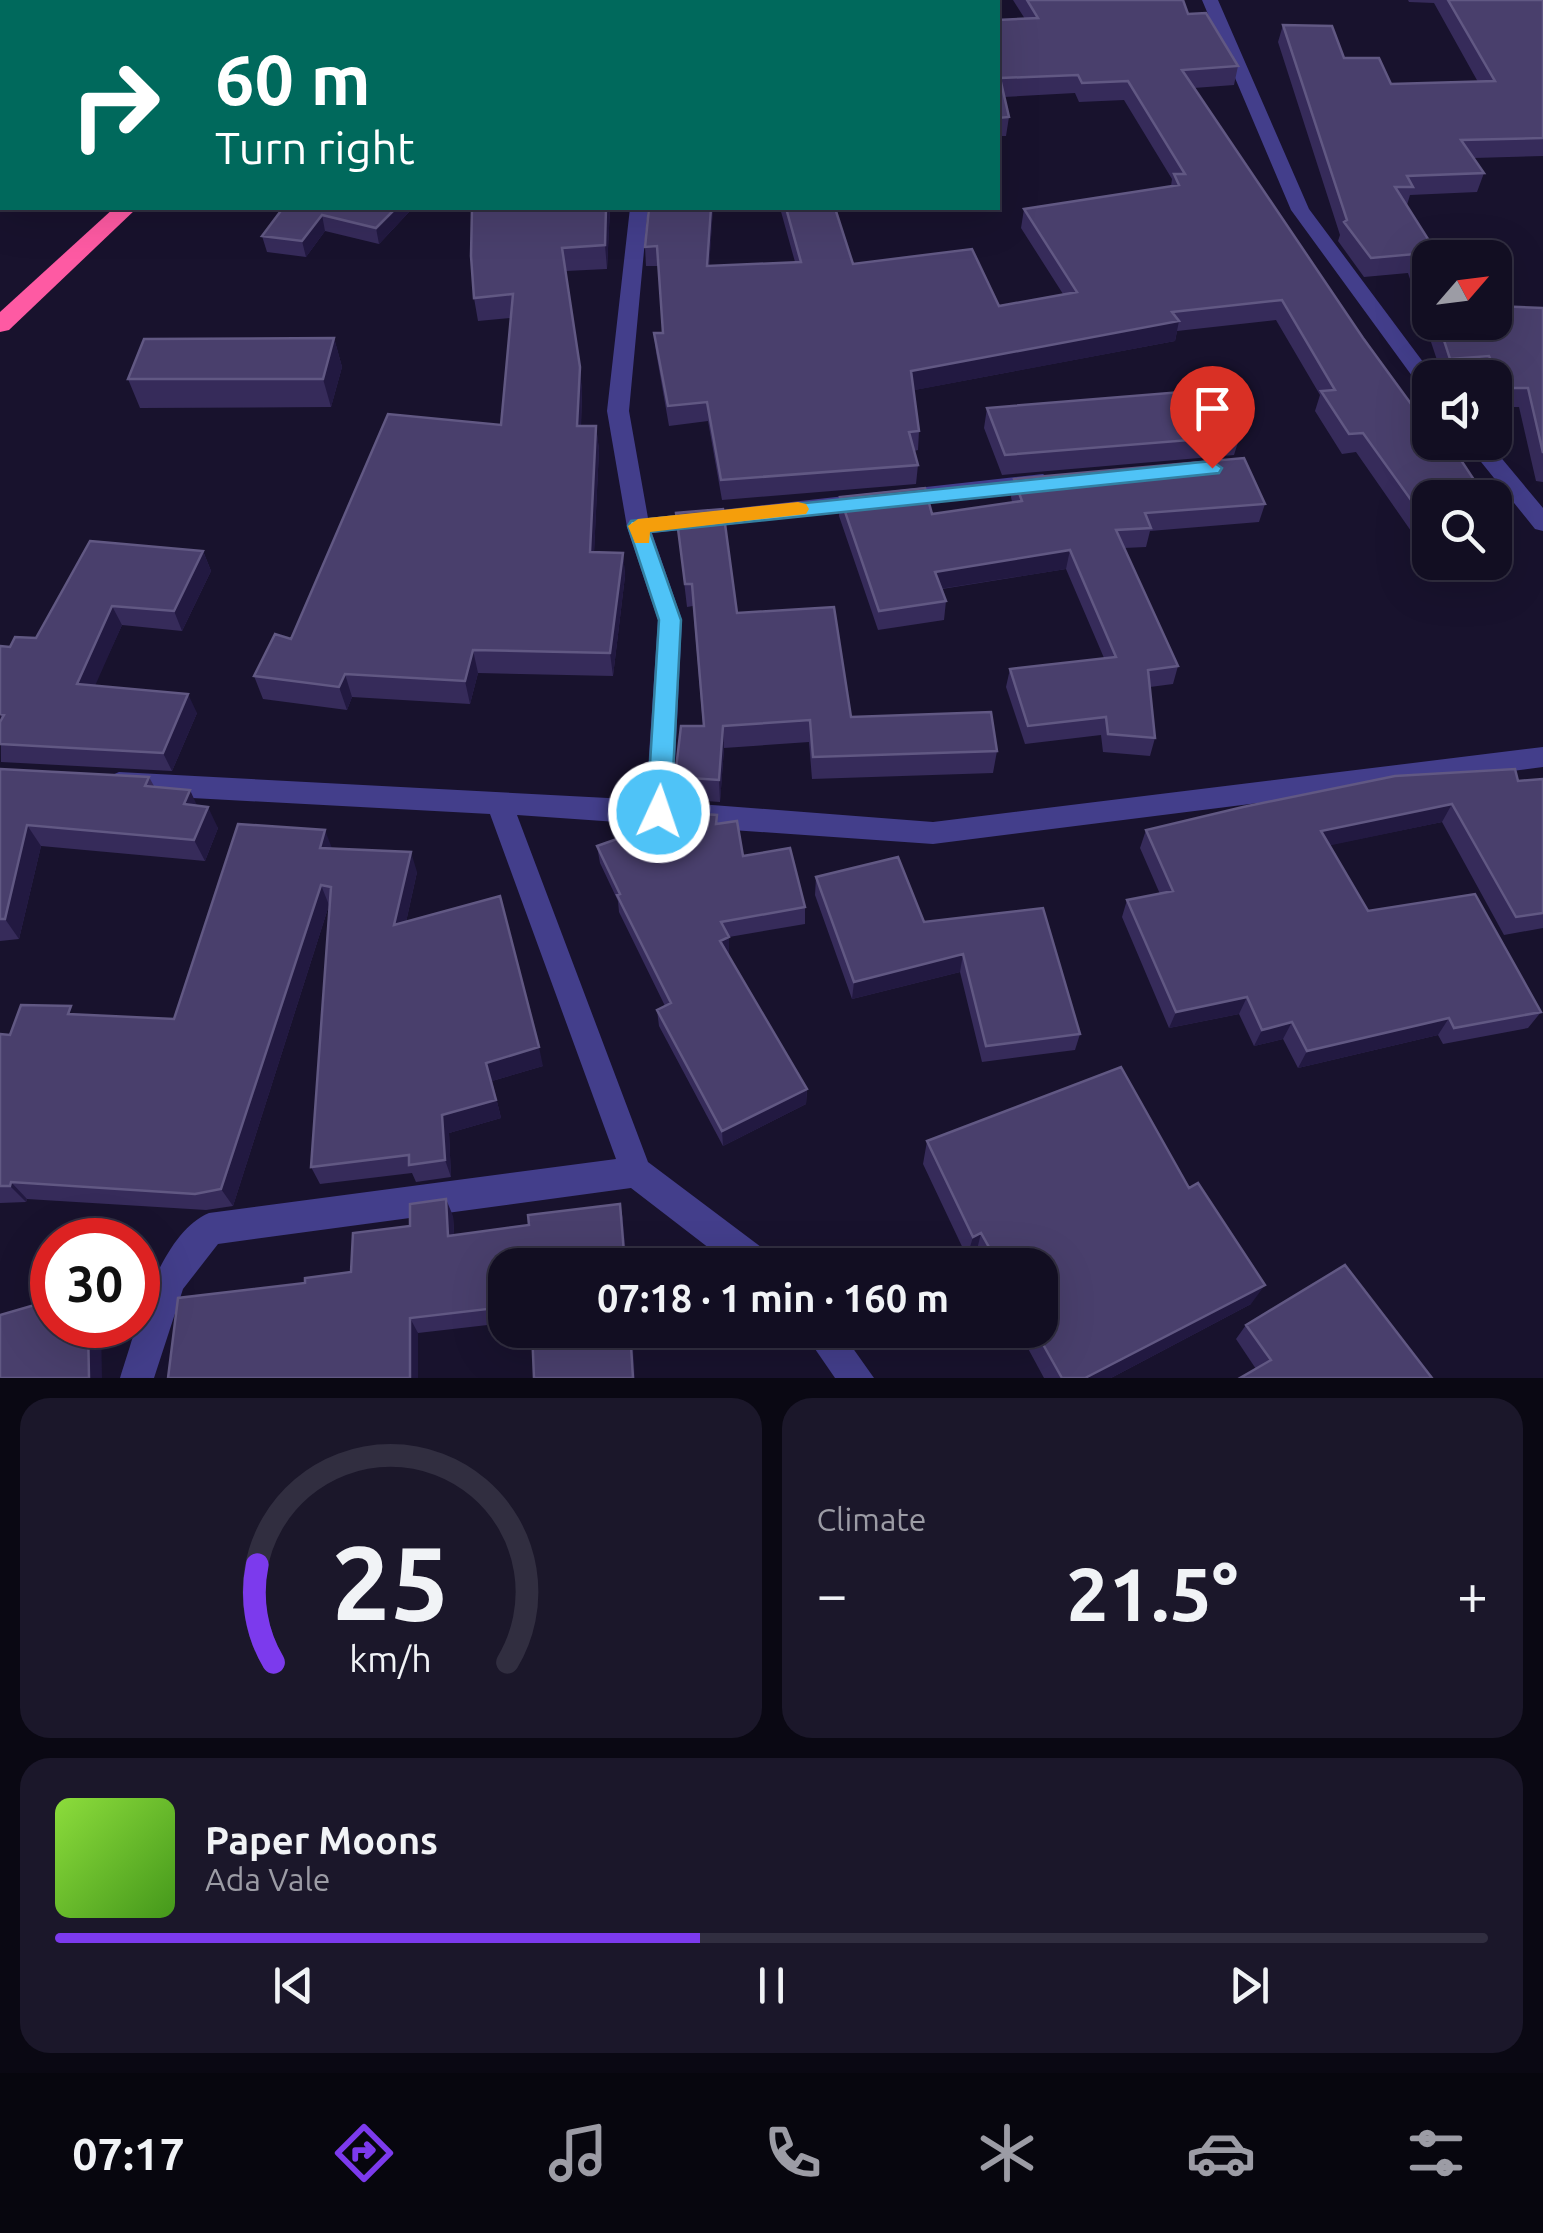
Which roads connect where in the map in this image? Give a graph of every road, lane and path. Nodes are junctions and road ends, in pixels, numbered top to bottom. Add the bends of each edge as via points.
1 (1210, 0) edge
2 (124, 210) edge
3 (639, 210) edge
4 (0, 325) edge
5 (1412, 362) edge
6 (1491, 460) edge
7 (1070, 480) edge
8 (1543, 523) edge
9 (638, 526) junction
10 (1543, 757) edge
11 (96, 782) edge
12 (500, 804) junction
13 (659, 812) junction
14 (636, 1172) junction
15 (735, 1248) edge
16 (833, 1348) edge
17 (137, 1378) edge
18 (857, 1378) edge

1 - 5 street via 1300,210
2 - 4 highway
3 - 9 street via 618,411
6 - 8 street
7 - 9 street
9 - 13 street via 670,620
10 - 13 street via 933,833
11 - 12 street
12 - 13 street
12 - 14 street
14 - 15 street
14 - 17 street via 209,1230 169,1280
16 - 18 street

